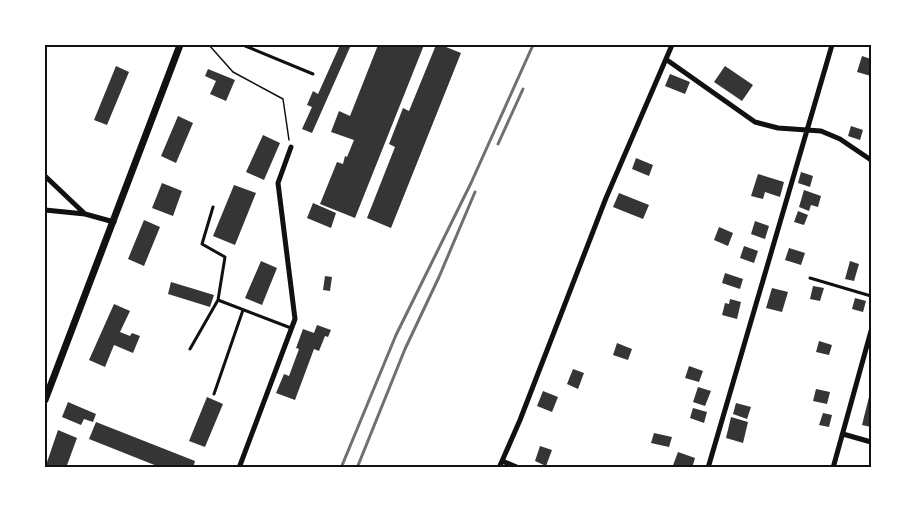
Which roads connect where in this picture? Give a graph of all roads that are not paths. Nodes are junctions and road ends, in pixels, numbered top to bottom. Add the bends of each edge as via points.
1 (180, 45) edge
2 (243, 45) edge
3 (672, 45) edge
4 (832, 45) edge
5 (667, 60) junction
6 (313, 74) dead end
7 (807, 130) junction
8 (291, 147) road end
9 (871, 160) edge
10 (45, 176) edge
11 (213, 207) dead end
12 (45, 210) edge
13 (85, 214) junction
14 (114, 222) junction
15 (810, 278) dead end
16 (871, 296) edge
17 (218, 300) junction
18 (243, 310) junction
19 (291, 328) junction
20 (871, 331) edge
21 (190, 350) dead end
22 (214, 394) dead end
23 (45, 400) edge
24 (843, 434) junction
25 (871, 442) edge
26 (502, 461) junction
27 (239, 468) edge
28 (499, 468) edge
29 (519, 468) edge
30 (708, 468) edge
31 (833, 468) edge

1 - 14 street
2 - 6 lane
3 - 5 street
4 - 7 street
5 - 7 street via 755,122 778,129
5 - 26 street via 606,198
7 - 9 street via 840,139
7 - 30 street
8 - 19 street via 278,183 295,308
10 - 13 street
11 - 17 lane via 202,244 225,257
12 - 13 street
13 - 14 street
14 - 23 street
15 - 16 lane
17 - 18 lane
17 - 21 lane
18 - 19 lane
18 - 22 lane
19 - 27 street
20 - 24 street
24 - 25 street
24 - 31 street
26 - 28 street
26 - 29 street

